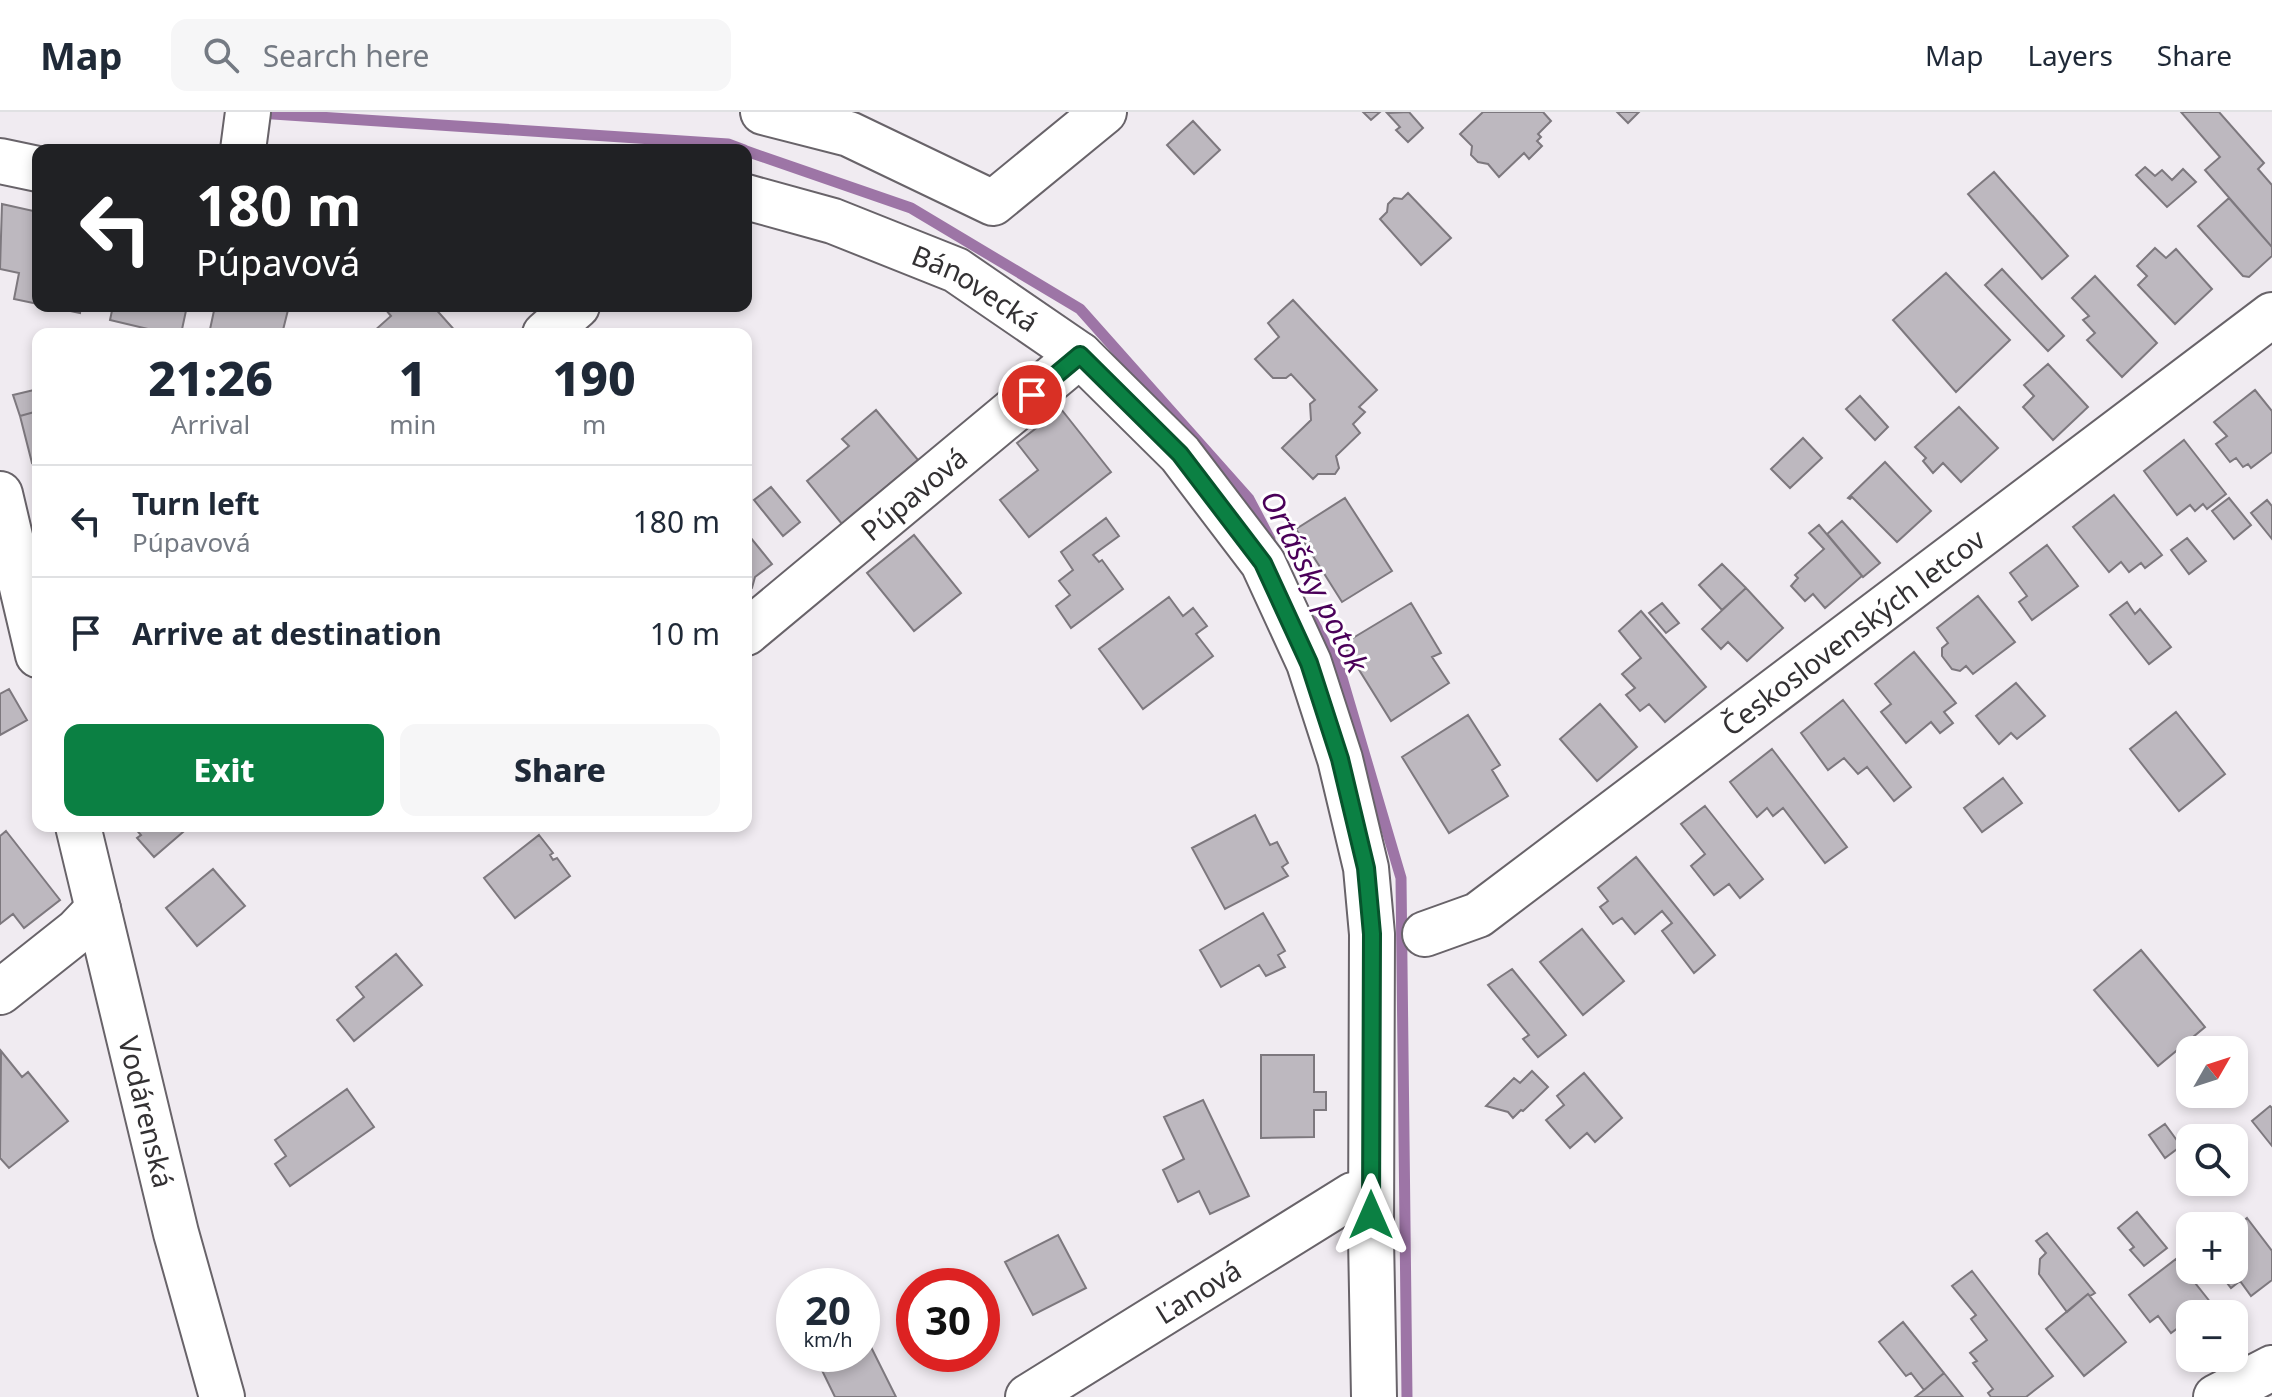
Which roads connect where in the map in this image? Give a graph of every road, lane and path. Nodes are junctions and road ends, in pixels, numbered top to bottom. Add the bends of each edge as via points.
1 (763, 112) edge
2 (1104, 112) edge
3 (0, 161) edge
4 (32, 168) edge
5 (752, 199) edge
6 (570, 312) edge
7 (2272, 315) edge
8 (552, 328) edge
9 (1080, 355) junction
10 (0, 494) edge
11 (12, 605) edge
12 (752, 628) edge
13 (32, 643) edge
14 (79, 832) edge
15 (98, 909) junction
16 (1425, 934) dead end
17 (0, 992) edge
18 (1371, 1192) junction
19 (2272, 1368) edge
20 (1030, 1396) edge
21 (222, 1397) edge
22 (1374, 1397) edge
23 (2216, 1397) edge

1 - 2 street via 849,134 993,203
3 - 4 street
5 - 9 street, Bánovecká via 833,221 956,270
6 - 8 street
7 - 16 street, Československých letcov via 1478,915
9 - 12 street, Púpavová
9 - 18 street, Bánovecká via 1180,454 1263,563 1309,663 1340,759 1366,868 1372,934
10 - 11 street
11 - 13 street
14 - 15 street, Vodárenská
15 - 17 street
15 - 21 street, Vodárenská via 176,1233
18 - 20 street, Ľanová via 1353,1195
18 - 22 street, Bánovecká
19 - 23 street

